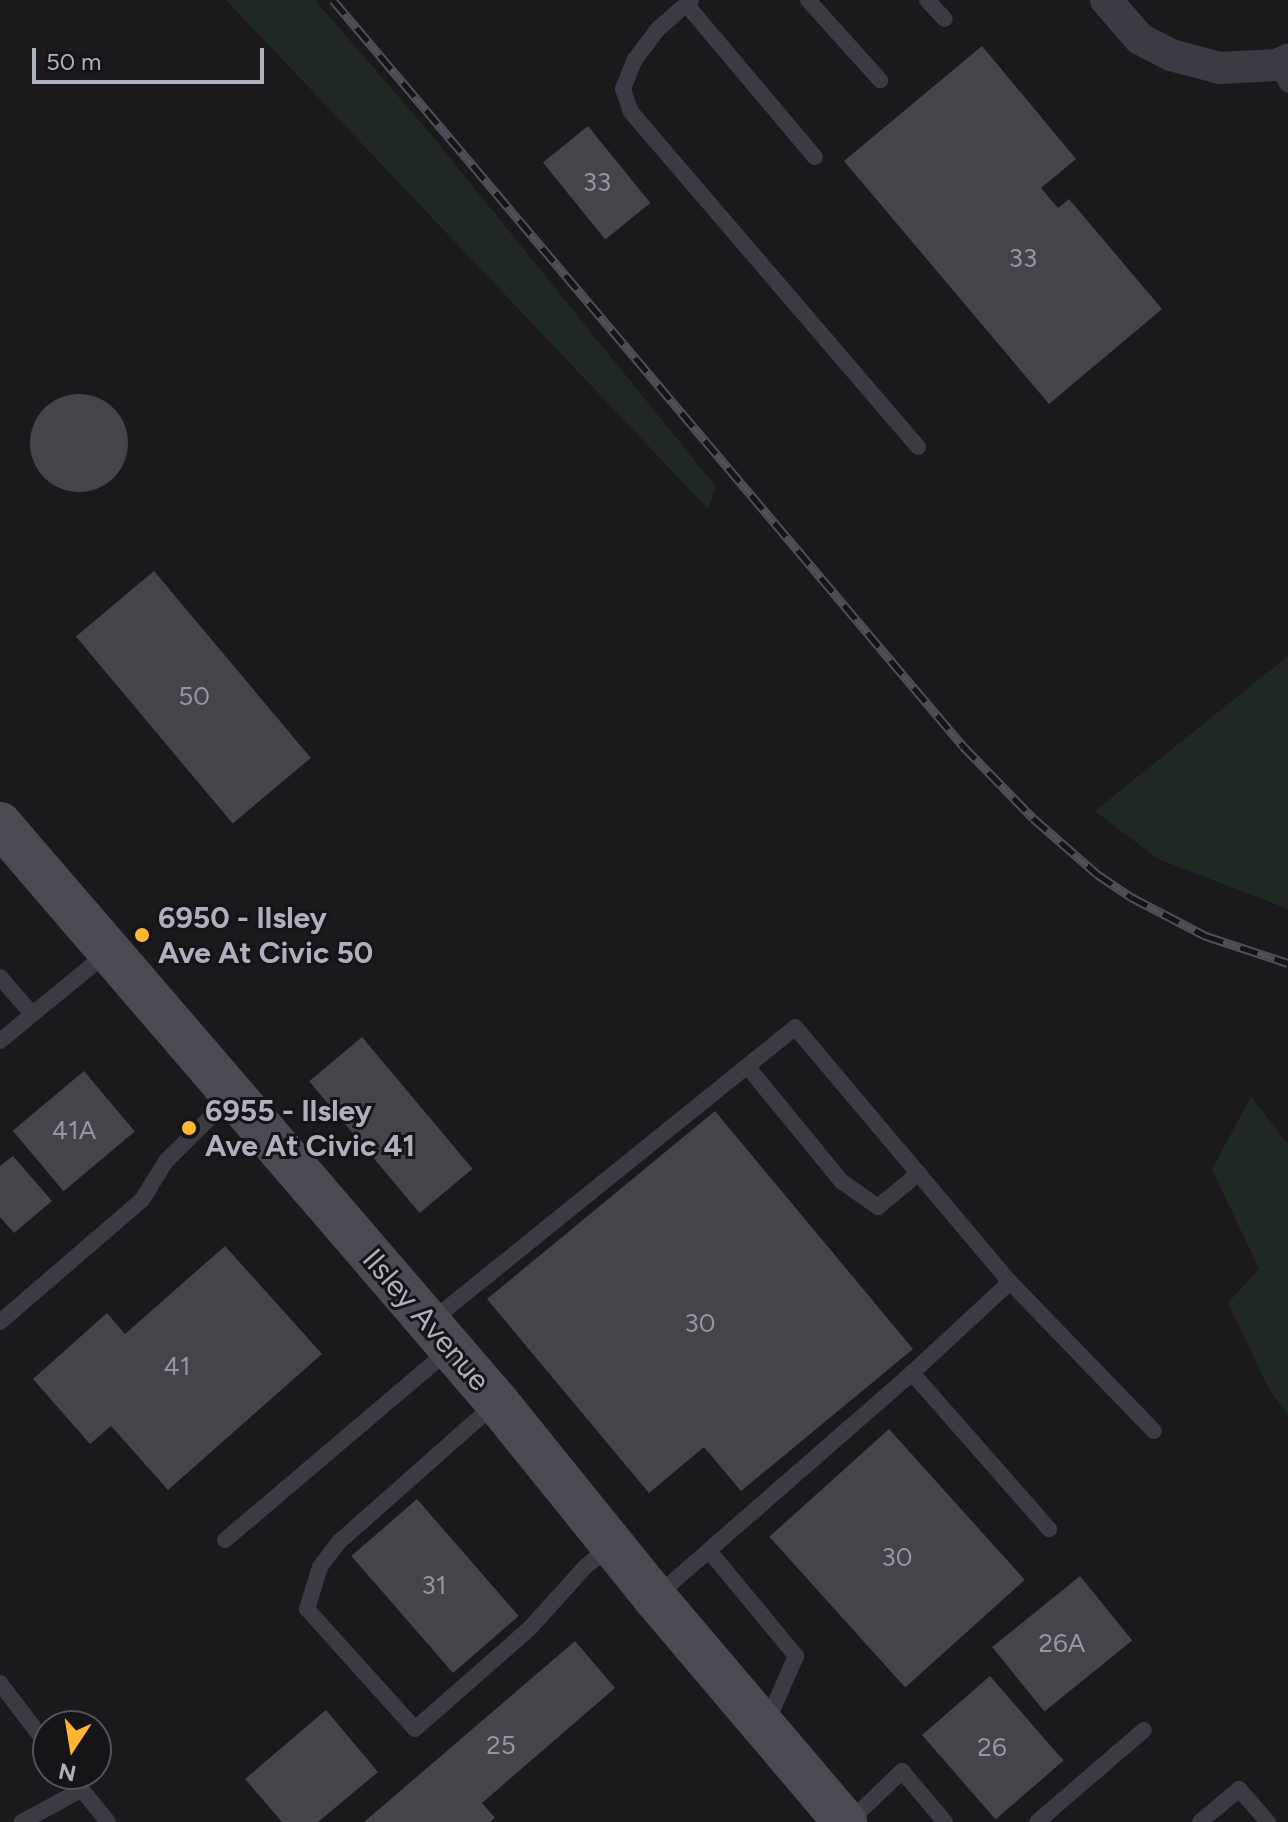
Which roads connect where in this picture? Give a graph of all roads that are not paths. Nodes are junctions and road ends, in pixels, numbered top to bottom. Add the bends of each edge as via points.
1 (808, 0) edge
2 (927, 0) edge
3 (1106, 0) edge
4 (688, 2) edge
5 (945, 19) dead end
6 (1284, 70) edge
7 (880, 80) dead end
8 (815, 157) dead end
9 (918, 447) dead end
10 (0, 824) edge
11 (110, 951) junction
12 (0, 977) edge
13 (32, 1014) junction
14 (0, 1041) edge
15 (747, 1066) junction
16 (233, 1095) junction
17 (919, 1173) junction
18 (1010, 1282) junction
19 (0, 1322) edge
20 (440, 1336) junction
21 (912, 1373) junction
22 (497, 1402) junction
23 (1154, 1431) dead end
24 (1049, 1529) dead end
25 (225, 1540) dead end
26 (614, 1544) junction
27 (710, 1552) junction
28 (655, 1598) junction
29 (0, 1683) edge
30 (32, 1725) edge
31 (765, 1728) junction
32 (1144, 1730) dead end
33 (81, 1790) joint
34 (22, 1822) edge
35 (108, 1822) edge
36 (847, 1822) edge
37 (945, 1822) edge
38 (1037, 1822) edge
39 (1200, 1822) edge
40 (1268, 1822) edge

1 - 7 lane
2 - 5 lane
3 - 6 street via 1140,39 1171,55 1220,68
4 - 8 lane
4 - 9 lane via 635,59 623,89 631,112
10 - 11 street, Ilsley Avenue
11 - 13 lane
11 - 16 street, Ilsley Avenue
12 - 13 lane
13 - 14 lane
15 - 17 lane via 841,1181 878,1207
15 - 17 lane via 795,1027
15 - 20 lane
16 - 19 lane via 166,1161 142,1200
16 - 20 street, Ilsley Avenue
17 - 18 lane
18 - 21 lane
18 - 23 lane
20 - 22 street, Ilsley Avenue
20 - 25 lane
21 - 24 lane
21 - 27 lane
22 - 26 street, Ilsley Avenue
22 - 26 lane via 338,1543 320,1567 307,1609 415,1729 530,1628 586,1566
26 - 28 street, Ilsley Avenue
27 - 28 lane
27 - 31 lane via 796,1656
28 - 31 street, Ilsley Avenue
29 - 30 lane
31 - 36 street, Ilsley Avenue
32 - 38 lane
33 - 34 lane
33 - 35 lane
36 - 37 lane via 902,1771
39 - 40 lane via 1239,1789

